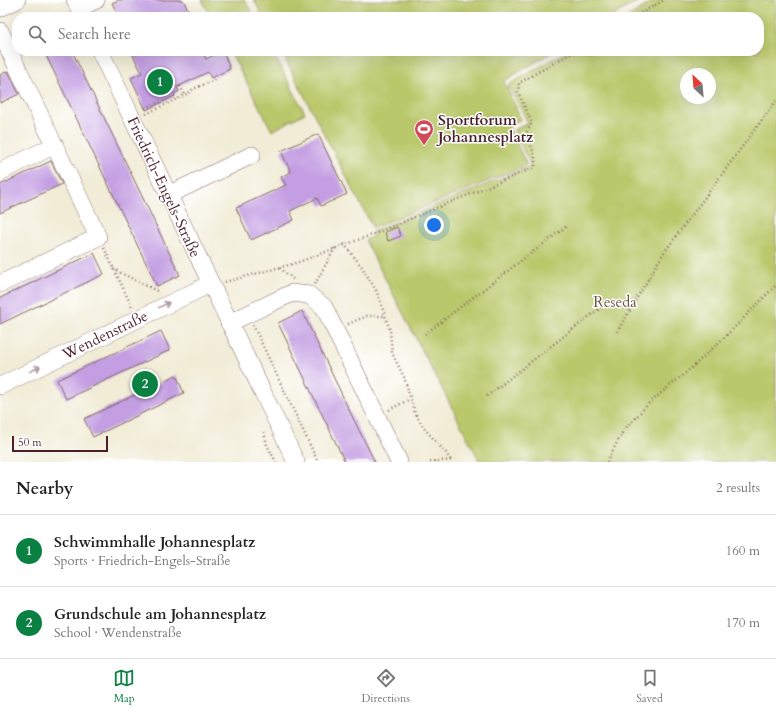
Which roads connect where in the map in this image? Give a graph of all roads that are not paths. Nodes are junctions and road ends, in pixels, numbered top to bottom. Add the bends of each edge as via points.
1 (17, 0) edge
2 (96, 0) edge
3 (0, 8) edge
4 (79, 8) edge
5 (0, 31) edge
6 (102, 56) edge
7 (6, 60) edge
8 (55, 146) junction
9 (252, 155) dead end
10 (0, 172) edge
11 (168, 195) junction
12 (0, 284) edge
13 (211, 285) junction
14 (230, 323) junction
15 (0, 386) edge
16 (296, 462) edge
17 (399, 462) edge

1 - 3 street
2 - 4 street
5 - 7 street
6 - 11 street, Friedrich-Engels-Straße
7 - 8 street
8 - 10 street
8 - 12 street via 98,237
9 - 11 street
11 - 13 street, Friedrich-Engels-Straße
13 - 14 street, Friedrich-Engels-Straße
15 -> 13 street, Wendenstraße via 175,300
14 - 16 street, Friedrich-Engels-Straße
14 - 17 street via 292,293 309,295 324,307

